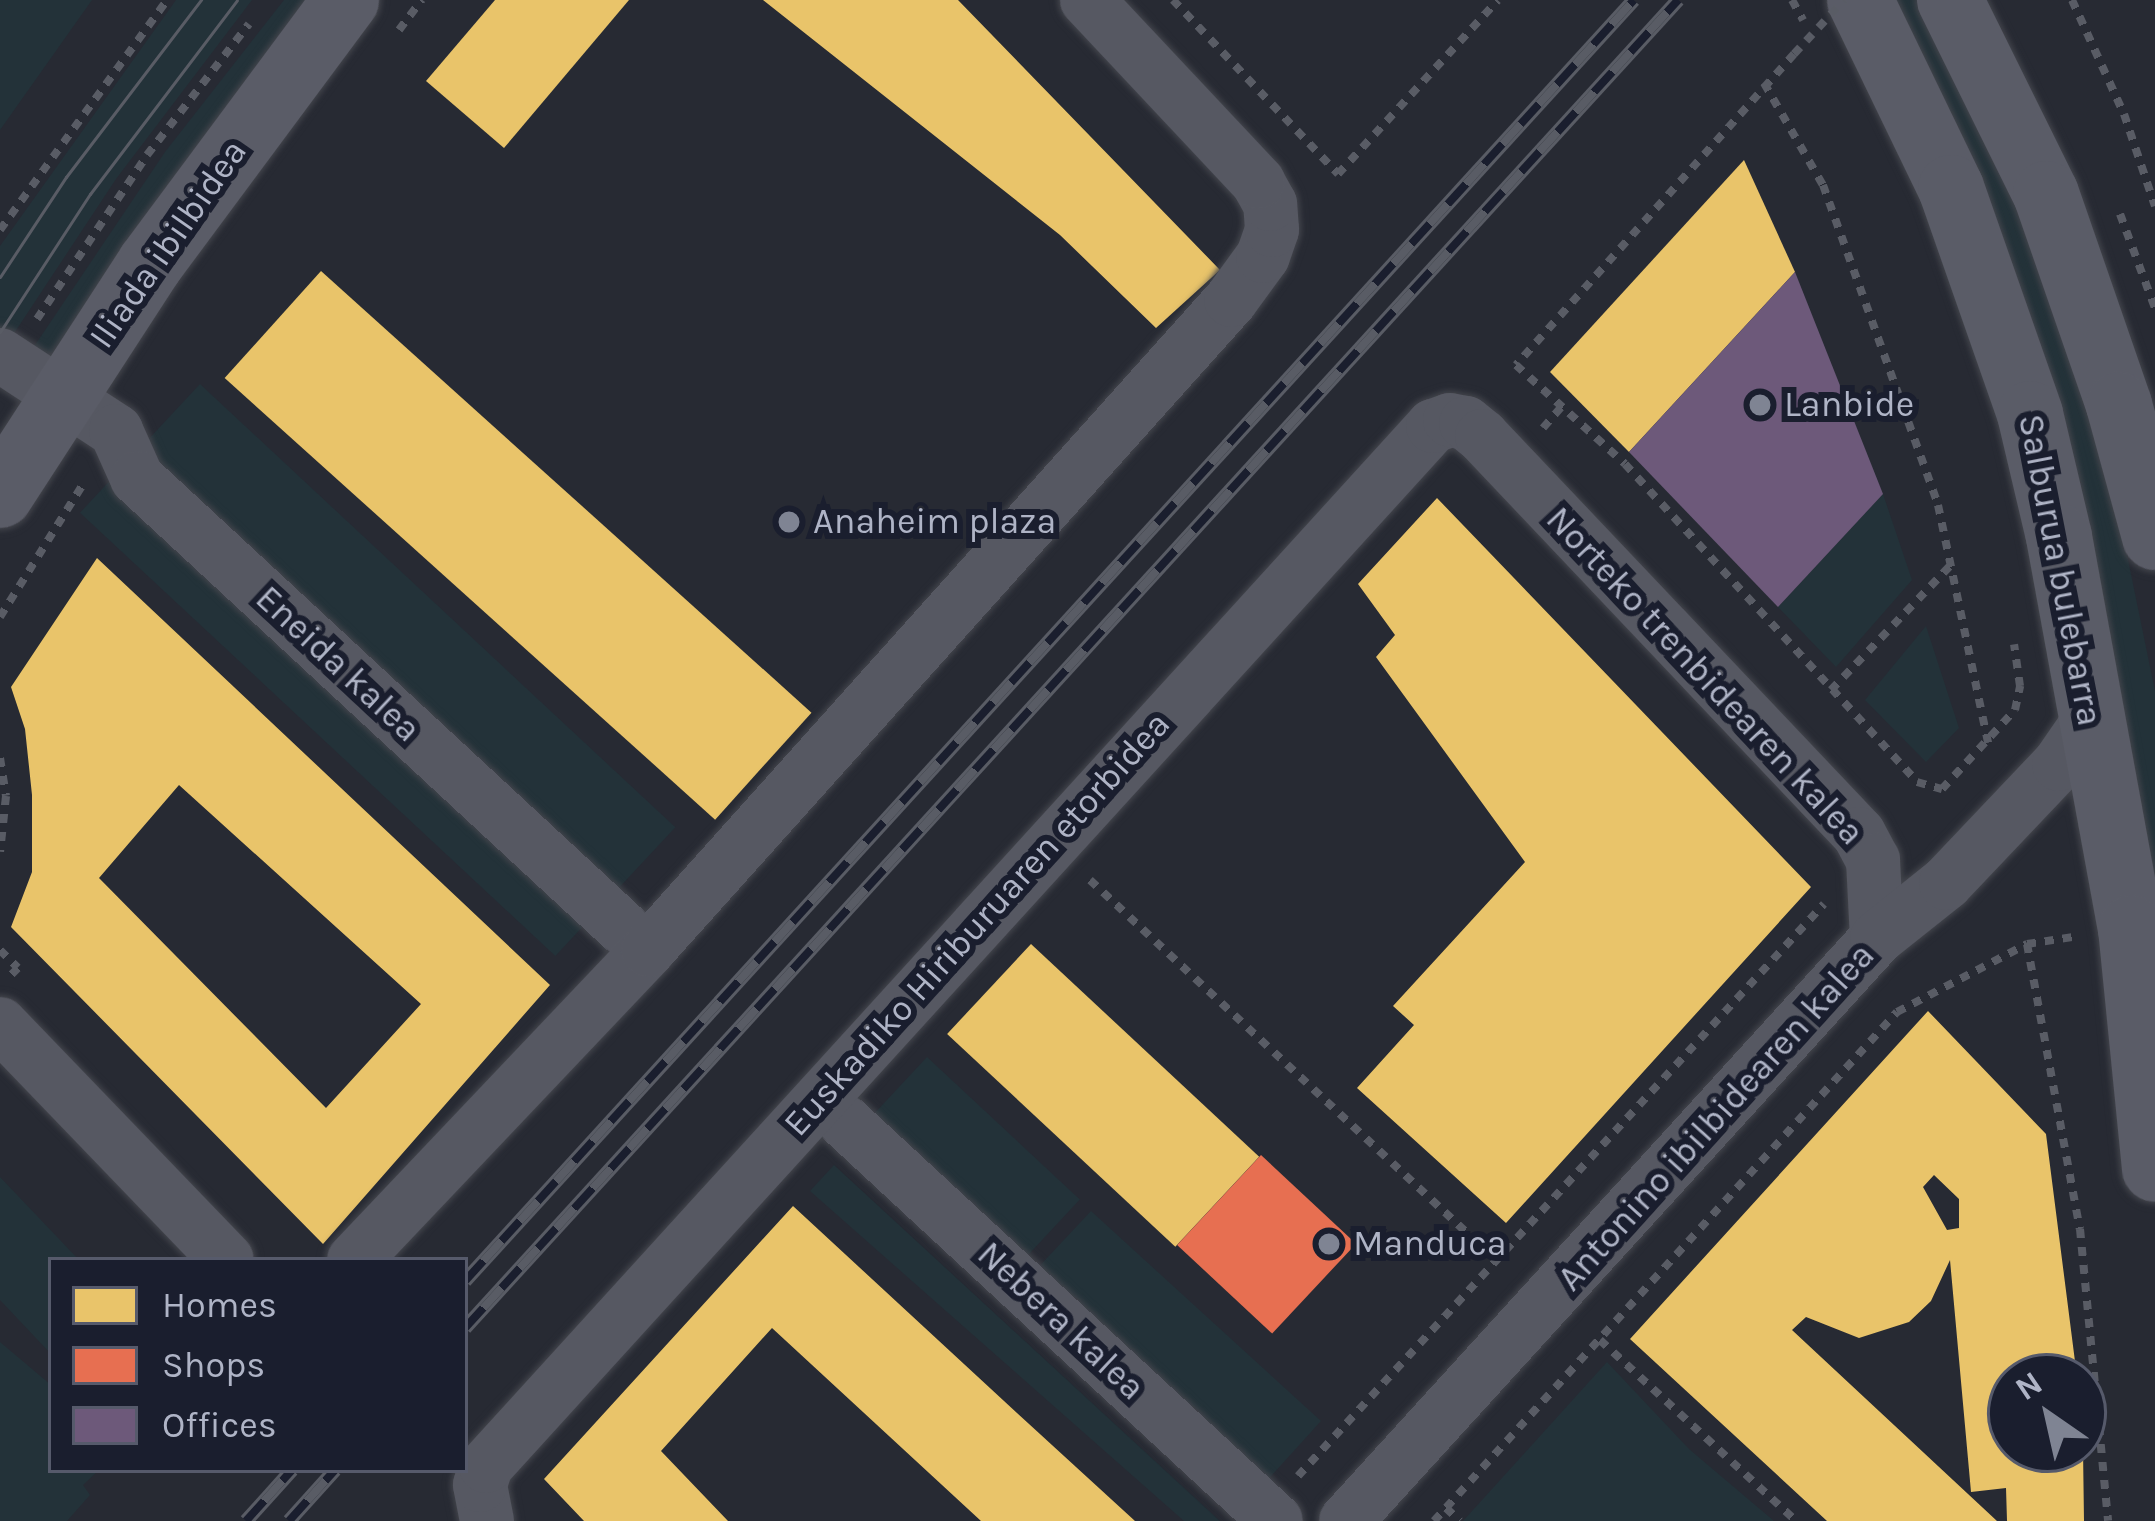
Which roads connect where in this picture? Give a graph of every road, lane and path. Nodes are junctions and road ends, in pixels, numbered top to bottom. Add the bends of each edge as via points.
1 (167, 0) edge
2 (422, 0) edge
3 (1087, 0) edge
4 (1173, 0) edge
5 (1498, 0) edge
6 (1792, 0) edge
7 (1844, 0) edge
8 (1950, 0) edge
9 (2072, 0) edge
10 (371, 16) edge
11 (1837, 20) edge
12 (1764, 83) junction
13 (2155, 206) edge
14 (0, 230) edge
15 (0, 355) edge
16 (89, 414) junction
17 (1482, 436) joint
18 (0, 495) edge
19 (2151, 506) edge
20 (1952, 564) junction
21 (0, 616) edge
22 (2014, 640) dead end
23 (1831, 690) junction
24 (2090, 719) junction
25 (1988, 744) junction
26 (0, 758) edge
27 (0, 852) edge
28 (1077, 868) dead end
29 (1836, 891) dead end
30 (623, 928) dead end
31 (1877, 938) junction
32 (0, 1024) edge
33 (845, 1122) dead end
34 (2155, 1169) edge
35 (224, 1257) edge
36 (357, 1257) edge
37 (1496, 1260) junction
38 (1600, 1340) junction
39 (1446, 1508) junction
40 (1784, 1510) junction
41 (1271, 1516) edge
42 (487, 1521) edge
43 (1346, 1521) edge
44 (1434, 1521) edge
45 (1460, 1521) edge
46 (1775, 1521) edge
47 (1796, 1521) edge
48 (2108, 1521) edge

1 - 14 path
2 - 10 path
3 - 36 street via 1258,182 1272,230 1263,256 648,950
4 - 5 path via 1338,174
6 - 11 path
7 - 12 path, bridge
8 - 19 main road via 2046,194
9 - 13 path
10 - 16 main road, Iliada ibilbidea via 150,264
11 - 24 main road, Salburua bulebarra via 1934,148 1995,302 2059,537
12 - 20 path via 1823,185
12 - 23 path via 1516,365 1624,464
15 - 16 street
16 - 18 main road, Iliada ibilbidea
16 - 21 path
16 - 30 street, Eneida kalea via 137,478
17 - 31 street, Norteko trenbidearen kalea via 1859,834 1873,860
17 - 42 street, Euskadiko Hiriburuaren etorbidea via 1450,420 1414,442 486,1466 480,1485
20 - 23 path
20 - 25 path
22 - 25 path via 2015,710
23 - 25 path via 1917,782 1942,789
24 - 31 street, Antonino ibilbidearen kalea via 2059,764 1946,883
24 - 34 main road, Salburua bulebarra via 2131,928
26 - 27 path
28 - 37 path
29 - 37 path
31 - 43 street, Antonino ibilbidearen kalea
32 - 35 street
33 - 41 street, Nebera kalea
37 - 41 path
38 - 39 path
38 - 40 path
38 - 48 path via 1897,1012 2027,944 2080,1229
39 - 44 path
39 - 45 path
40 - 46 path
40 - 47 path

